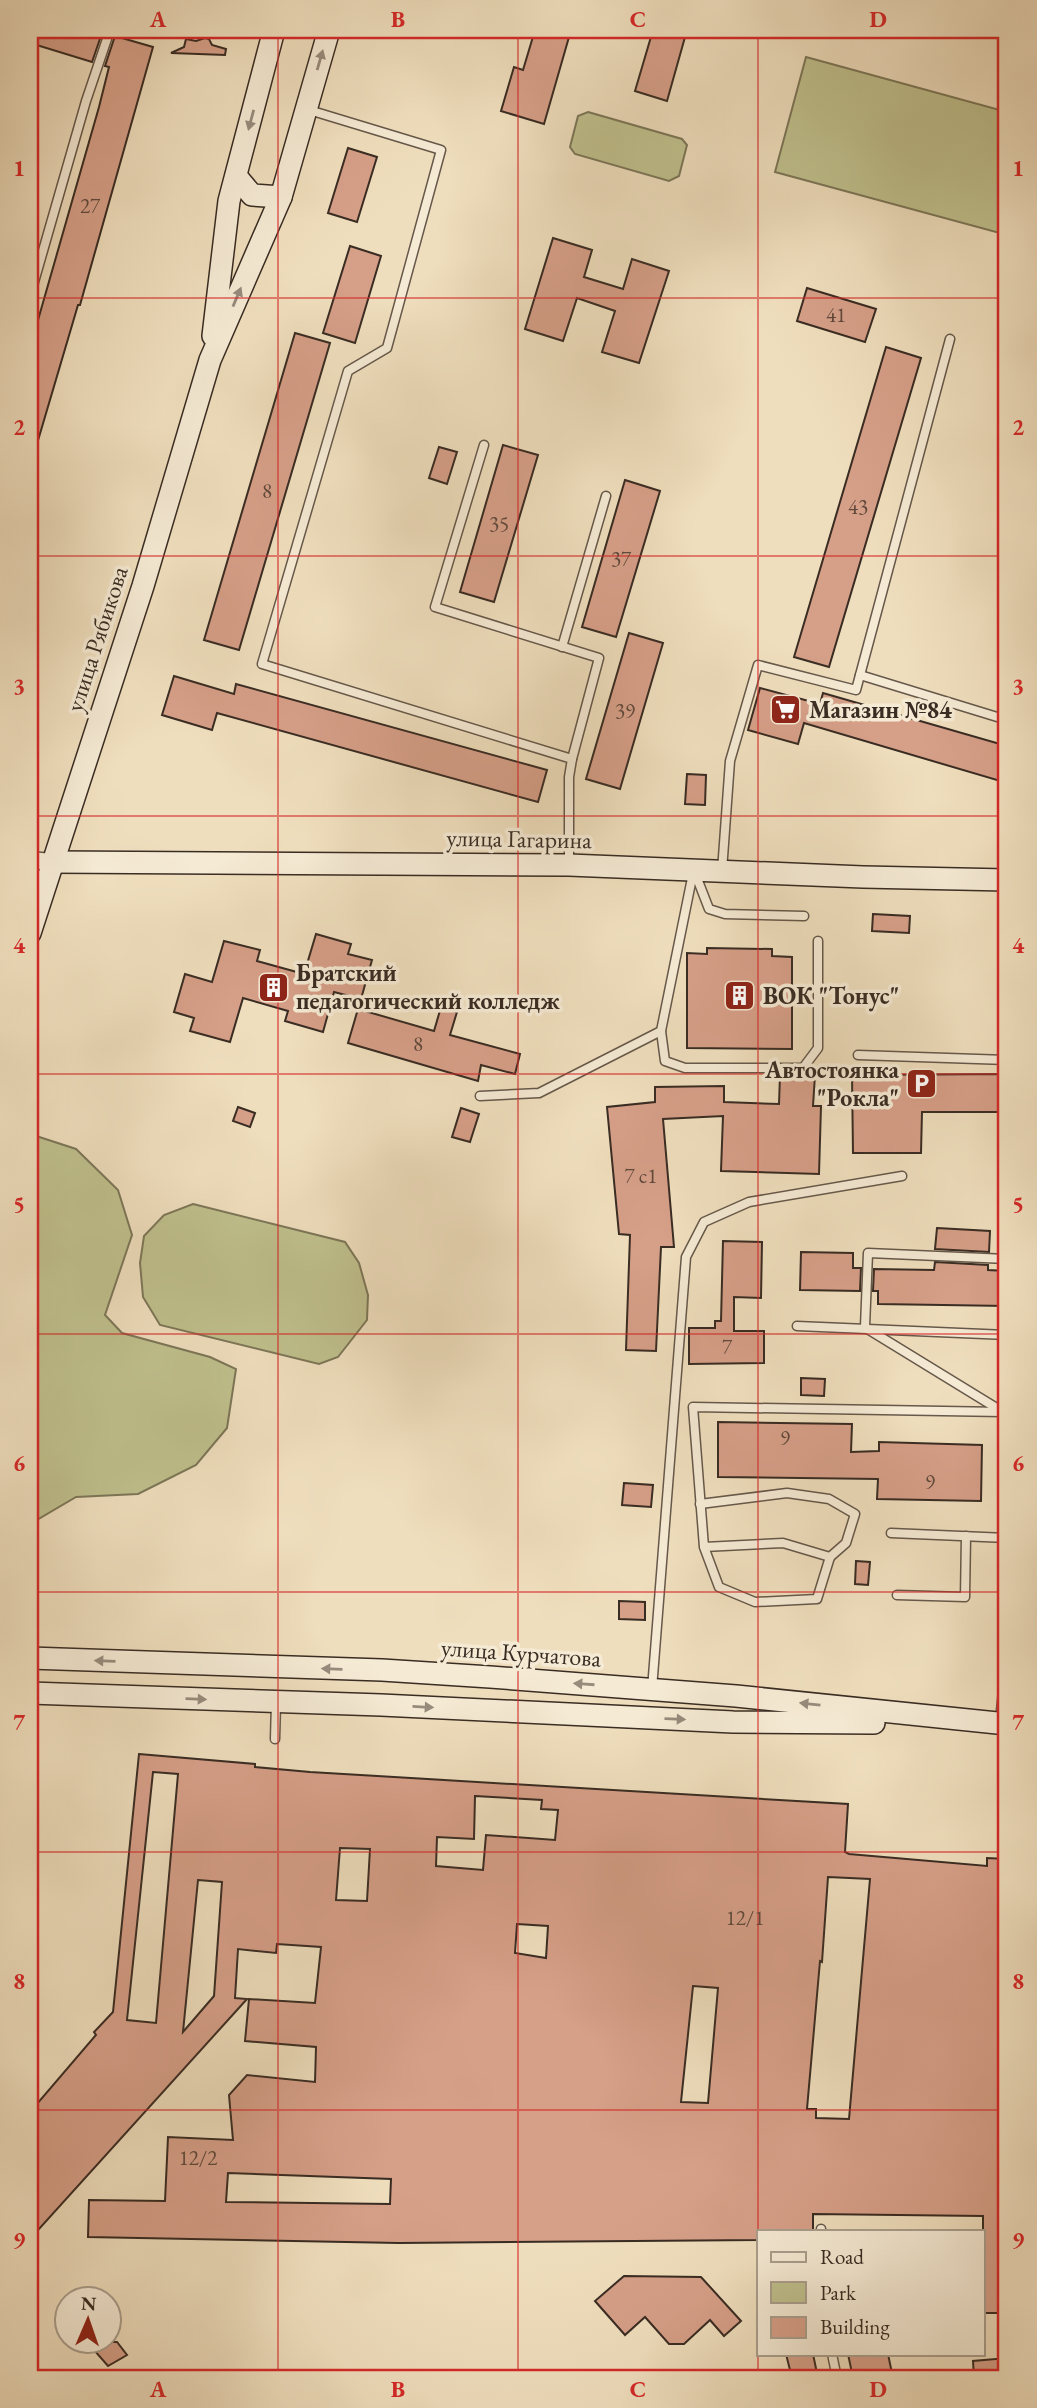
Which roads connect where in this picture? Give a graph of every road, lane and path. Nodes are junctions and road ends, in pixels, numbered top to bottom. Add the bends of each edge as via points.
1 (110, 30) edge
2 (274, 30) edge
3 (329, 30) edge
4 (305, 109) junction
5 (236, 176) junction
6 (281, 197) junction
7 (31, 285) edge
8 (30, 296) edge
9 (950, 339) dead end
10 (210, 360) junction
11 (484, 445) dead end
12 (606, 496) dead end
13 (562, 647) junction
14 (860, 675) junction
15 (1007, 720) edge
16 (572, 759) junction
17 (30, 860) edge
18 (52, 862) junction
19 (569, 865) junction
20 (694, 870) junction
21 (722, 871) junction
22 (1007, 880) edge
23 (804, 916) dead end
24 (30, 933) edge
25 (818, 941) dead end
26 (661, 1031) junction
27 (858, 1055) dead end
28 (1007, 1060) edge
29 (480, 1096) dead end
30 (902, 1176) dead end
31 (1007, 1259) edge
32 (797, 1326) dead end
33 (865, 1327) junction
34 (1007, 1335) edge
35 (1005, 1415) edge
36 (700, 1504) junction
37 (891, 1533) dead end
38 (966, 1536) junction
39 (1007, 1538) edge
40 (704, 1548) junction
41 (830, 1557) junction
42 (897, 1595) dead end
43 (1007, 1651) edge
44 (30, 1658) edge
45 (382, 1670) junction
46 (652, 1689) junction
47 (30, 1693) edge
48 (276, 1702) junction
49 (381, 1705) junction
50 (1004, 1724) edge
51 (275, 1739) dead end
52 (832, 2356) edge
53 (30, 2371) edge
54 (36, 2378) edge
55 (837, 2378) edge

1 - 7 lane
2 -> 5 street, улица Рябикова
4 -> 3 street, улица Рябикова
4 - 6 street, улица Рябикова
4 - 16 lane via 440,150 387,348 348,370 262,664
5 - 6 street via 252,195
5 - 10 street, улица Рябикова
10 -> 6 street, улица Рябикова
7 - 8 lane
9 - 14 lane
10 - 18 street, улица Рябикова via 143,586
11 - 13 lane via 435,607
12 - 13 lane
13 - 16 lane via 599,658
14 - 15 lane
14 - 21 lane via 856,690 758,665 730,761
16 - 19 lane
17 - 18 street, улица Гагарина
18 - 19 street, улица Гагарина
18 - 24 street, улица Рябикова
19 - 20 street, улица Гагарина
20 - 21 street, улица Гагарина
20 - 23 lane via 709,909 725,914
20 - 26 lane
21 - 22 street, улица Гагарина
25 - 26 lane via 818,1048 803,1068 685,1068 665,1061
26 - 29 lane via 539,1093
27 - 28 lane
30 - 46 lane via 749,1202 704,1222 686,1257
31 - 33 lane via 868,1253
32 - 33 lane
33 - 34 lane
33 - 35 lane
35 - 36 lane via 693,1407
36 - 40 lane
36 - 41 lane via 787,1493 830,1499 855,1514 846,1543
37 - 38 lane
38 - 39 lane
38 - 42 lane via 965,1597
40 - 41 lane via 783,1543
40 - 41 lane via 719,1587 755,1602 817,1599
43 - 50 lane
45 -> 44 street, улица Курчатова
46 -> 45 street, улица Курчатова
45 - 49 street
50 -> 46 street, улица Курчатова
47 -> 48 street
48 - 49 street
48 - 51 lane
49 -> 50 street via 733,1722
52 - 55 lane
53 - 54 lane

